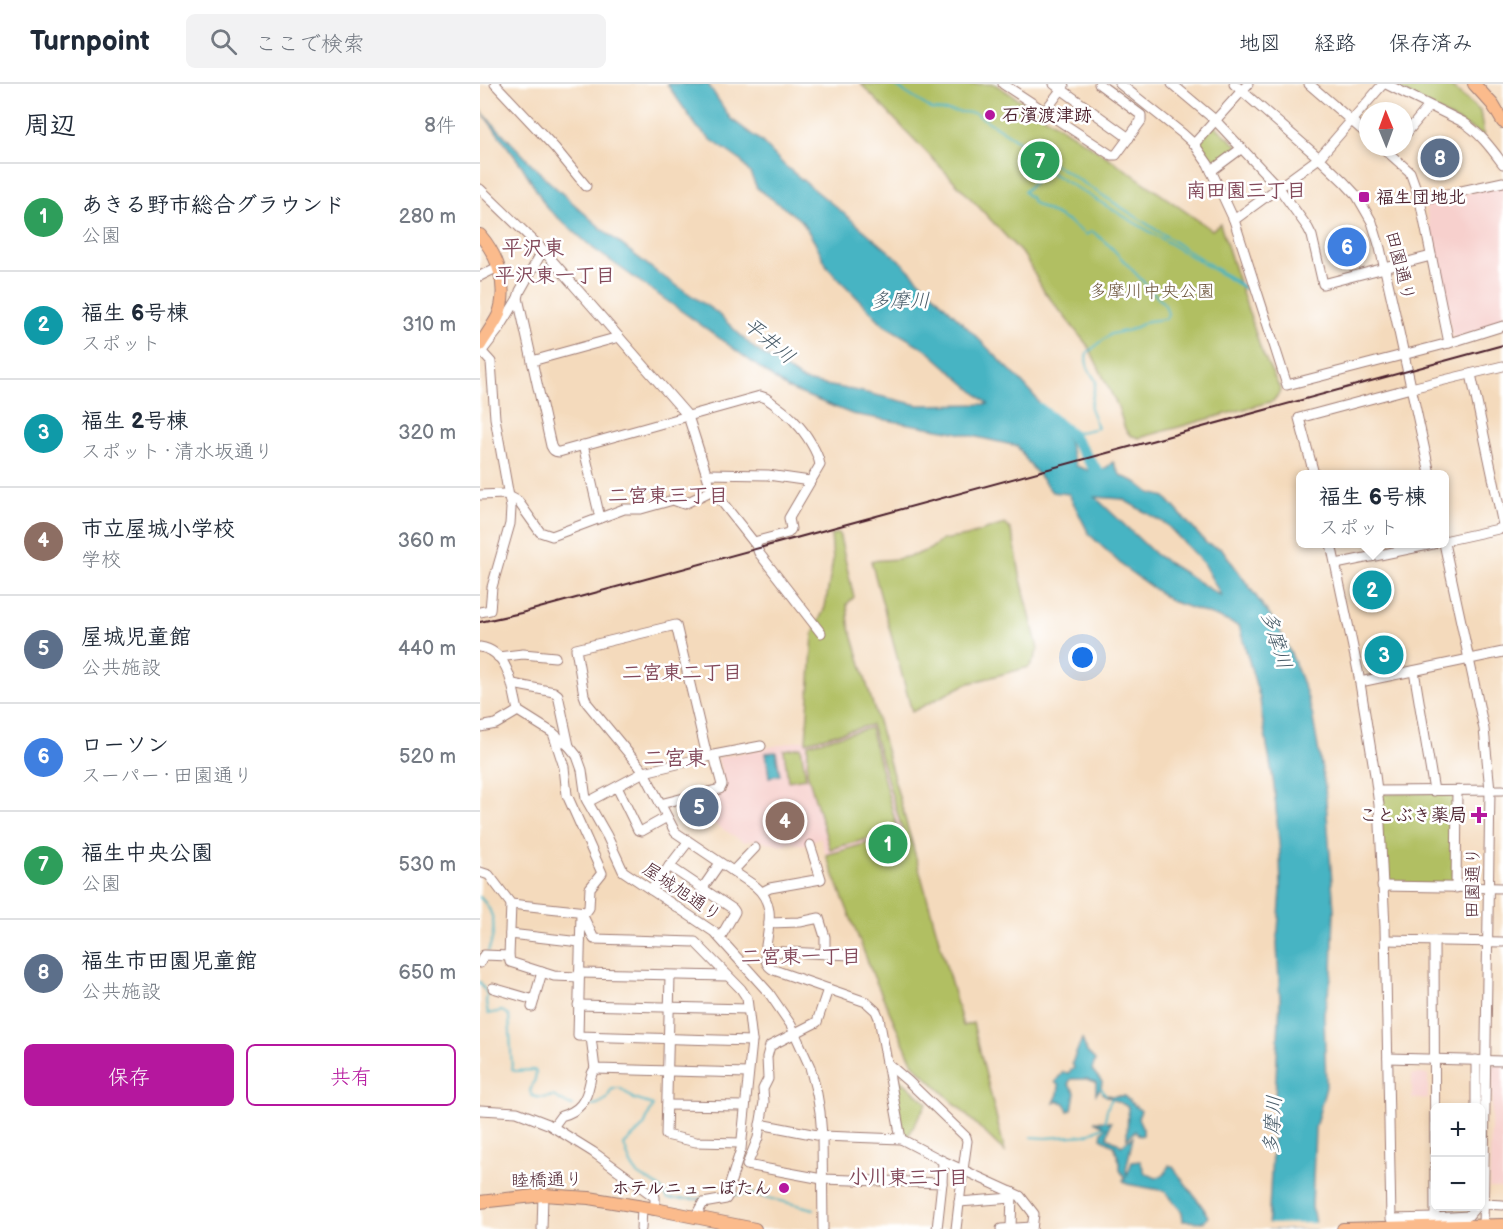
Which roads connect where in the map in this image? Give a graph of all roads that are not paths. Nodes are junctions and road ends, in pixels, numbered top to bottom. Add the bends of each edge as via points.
1 (495, 84) edge
2 (1003, 84) edge
3 (1099, 84) edge
4 (1120, 84) edge
5 (1172, 84) edge
6 (1234, 84) edge
7 (1309, 84) edge
8 (1384, 84) edge
9 (1474, 84) edge
10 (1059, 85) edge
11 (1245, 87) edge
12 (1429, 106) junction
13 (1043, 110) junction
14 (1215, 120) junction
15 (1351, 120) junction
16 (1503, 122) edge
17 (1413, 125) edge
18 (1359, 127) edge
19 (1129, 138) junction
20 (1194, 144) junction
21 (1242, 148) junction
22 (1395, 156) edge
23 (1319, 158) junction
24 (1503, 164) edge
25 (1211, 171) junction
26 (1503, 182) edge
27 (586, 186) dead end
28 (1279, 188) junction
29 (480, 189) edge
30 (1420, 200) junction
31 (1234, 220) junction
32 (480, 235) edge
33 (543, 249) junction
34 (1431, 256) junction
35 (498, 267) junction
36 (1384, 268) junction
37 (480, 276) edge
38 (518, 298) junction
39 (1503, 326) edge
40 (619, 337) junction
41 (1449, 343) junction
42 (481, 348) edge
43 (1404, 355) junction
44 (532, 361) junction
45 (1503, 366) edge
46 (1471, 374) junction
47 (1411, 388) junction
48 (688, 416) junction
49 (582, 445) junction
50 (1313, 470) edge
51 (1429, 470) edge
52 (707, 474) junction
53 (1498, 477) edge
54 (810, 481) junction
55 (713, 490) junction
56 (480, 495) edge
57 (507, 495) junction
58 (600, 518) junction
59 (1503, 526) edge
60 (1449, 541) edge
61 (754, 542) junction
62 (1332, 548) edge
63 (1410, 548) edge
64 (1445, 548) edge
65 (1336, 564) junction
66 (481, 610) edge
67 (821, 633) dead end
68 (480, 647) edge
69 (1503, 652) edge
70 (498, 657) junction
71 (555, 657) dead end
72 (1468, 659) junction
73 (1414, 670) junction
74 (1360, 682) junction
75 (513, 684) junction
76 (518, 711) junction
77 (480, 727) edge
78 (553, 733) junction
79 (569, 746) junction
80 (761, 746) dead end
81 (711, 756) junction
82 (644, 772) junction
83 (617, 787) junction
84 (1491, 790) junction
85 (1503, 790) edge
86 (1377, 791) junction
87 (1434, 791) junction
88 (1457, 791) junction
89 (588, 802) junction
90 (660, 804) junction
91 (667, 817) junction
92 (688, 842) junction
93 (810, 845) dead end
94 (755, 848) dead end
95 (720, 863) junction
96 (669, 866) junction
97 (733, 871) junction
98 (480, 872) edge
99 (1382, 886) junction
100 (1456, 888) junction
101 (1490, 888) junction
102 (1503, 888) edge
103 (651, 890) junction
104 (702, 890) junction
105 (762, 892) junction
106 (511, 904) junction
107 (581, 912) junction
108 (769, 923) junction
109 (510, 934) junction
110 (720, 938) junction
111 (594, 939) junction
112 (580, 940) junction
113 (1385, 940) junction
114 (1434, 941) junction
115 (1489, 942) junction
116 (1503, 942) edge
117 (765, 951) junction
118 (825, 954) junction
119 (851, 955) dead end
120 (509, 956) junction
121 (485, 958) edge
122 (542, 972) junction
123 (579, 975) junction
124 (670, 976) junction
125 (728, 976) junction
126 (494, 988) dead end
127 (828, 989) junction
128 (578, 1005) junction
129 (669, 1007) junction
130 (748, 1009) junction
131 (795, 1033) junction
132 (591, 1037) junction
133 (668, 1040) junction
134 (752, 1041) junction
135 (1388, 1058) junction
136 (1435, 1059) junction
137 (1476, 1060) junction
138 (1487, 1060) junction
139 (1503, 1061) edge
140 (887, 1063) junction
141 (595, 1069) junction
142 (667, 1072) junction
143 (748, 1073) junction
144 (1476, 1103) edge
145 (666, 1105) junction
146 (745, 1106) junction
147 (480, 1110) edge
148 (760, 1124) junction
149 (553, 1127) junction
150 (822, 1136) junction
151 (901, 1139) junction
152 (741, 1143) junction
153 (1482, 1157) edge
154 (943, 1161) junction
155 (963, 1170) junction
156 (822, 1179) junction
157 (942, 1183) junction
158 (1012, 1195) junction
159 (543, 1196) junction
160 (480, 1202) edge
161 (959, 1202) junction
162 (1503, 1204) edge
163 (1485, 1205) edge
164 (649, 1208) junction
165 (1472, 1211) edge
166 (1480, 1211) edge
167 (695, 1217) junction
168 (1435, 1218) junction
169 (1503, 1225) edge
170 (1484, 1227) edge
171 (1032, 1228) edge
172 (1375, 1228) edge
173 (542, 1229) edge
174 (641, 1229) edge
175 (755, 1229) edge
176 (823, 1229) edge
177 (937, 1229) edge
178 (956, 1229) edge
179 (1006, 1229) edge
180 (1343, 1229) edge

1 - 27 street
2 - 13 street
3 - 19 street via 1141,115 1141,122
4 - 20 street
5 - 14 street
6 - 11 street, 田園通り
7 - 15 street
8 - 12 street
8 - 15 street
9 - 16 main road
10 - 13 street
10 - 19 street
11 - 14 street
11 - 23 street, 田園通り
12 - 17 street
12 - 24 street via 1472,128
13 - 19 street via 1111,155 1118,155
14 - 20 street
14 - 21 street
15 - 18 street
15 - 23 street
20 - 25 street
21 - 25 street
21 - 28 street
22 - 30 street via 1410,172
23 - 28 street
23 - 36 street, 田園通り via 1366,210
25 - 31 street
26 - 30 street
28 - 31 street
28 - 36 street via 1312,236 1323,284
29 - 33 street
30 - 34 street
31 - 43 street via 1287,386
32 - 35 main road
33 - 38 street
33 - 40 street
34 - 36 street
34 - 41 street
35 - 37 street
35 - 42 main road via 501,308
36 - 43 street, 田園通り
38 - 42 street via 499,329
38 - 44 street
39 - 41 street
40 - 44 street
40 - 48 street
41 - 43 street
42 - 57 street via 490,362
43 - 47 street, 田園通り
44 - 49 street via 553,450
45 - 46 street
46 - 47 street
46 - 53 street
47 - 50 street via 1299,418
47 - 51 street, 田園通り
48 - 49 street
48 - 52 street
48 - 54 street via 766,398 796,422 812,445 820,465
49 - 58 street
52 - 54 street via 768,475
52 - 55 street
53 - 59 street
54 - 61 street via 789,518 788,533
55 - 58 street via 684,504 673,500
55 - 61 street
56 - 57 street
57 - 58 street via 520,503 540,532 550,536
57 - 66 street via 510,524 492,587 490,610
59 - 60 street
61 - 67 street
62 - 65 street
63 - 65 street
64 - 72 street, 田園通り
65 - 74 street
68 - 70 street via 491,649
69 - 72 street
70 - 71 street
70 - 75 street
72 - 73 street
72 - 84 street, 田園通り via 1484,729
73 - 74 street
73 - 87 street
74 - 86 street
75 - 76 street
75 - 79 street via 558,695
76 - 77 street via 496,724
76 - 78 street
78 - 79 street
78 - 107 street via 564,767 567,795 602,873 590,888 589,908
79 - 89 street, 屋城旭通り via 580,764
80 - 81 street
81 - 82 street
81 - 82 street via 676,625 576,649 587,703
81 - 90 street via 720,789
82 - 83 street
82 - 90 street
83 - 89 street
83 - 91 street via 638,830
84 - 85 street
84 - 88 street
84 - 101 street, 田園通り
86 - 87 street
86 - 99 street
87 - 88 street
88 - 100 street
89 - 103 street, 屋城旭通り via 623,871
90 - 91 street
91 - 92 street via 675,832
92 - 95 street
92 - 96 street
93 - 105 street via 821,879
94 - 97 street
95 - 97 street
95 - 104 street
96 - 103 street
96 - 104 street
97 - 105 street
98 - 106 street via 490,876
99 - 100 street
99 - 113 street
100 - 101 street
101 - 102 street
101 - 115 street, 田園通り
103 - 110 street, 屋城旭通り
104 - 110 street via 735,912
105 - 108 street via 769,905
106 - 107 street
106 - 109 street
107 - 111 street
107 - 112 street
108 - 117 street
108 - 118 street via 819,918
109 - 112 street
109 - 120 street
110 - 131 street, 屋城旭通り via 769,993
111 - 112 street
111 - 125 street via 695,942
112 - 123 street
113 - 114 street
113 - 135 street
114 - 115 street
114 - 136 street
115 - 116 street
115 - 138 street, 田園通り
117 - 118 street
117 - 127 street via 772,969
118 - 119 street
120 - 121 street
120 - 122 street via 510,962
122 - 123 street via 554,976
122 - 126 street via 533,1004
123 - 124 street
123 - 128 street
124 - 125 street
124 - 129 street
125 - 130 street via 744,993
127 - 131 street via 817,1022
127 - 140 street via 866,1002 876,1011
128 - 129 street
128 - 132 street via 578,1036
129 - 130 street
129 - 133 street
130 - 134 street
131 - 148 street via 770,1046
131 - 150 street, 屋城旭通り via 814,1081
132 - 133 street
132 - 141 street
133 - 134 street
133 - 142 street
134 - 143 street
135 - 136 street
135 - 168 street via 1391,1219
136 - 137 street
136 - 168 street
137 - 138 street
137 - 144 street
138 - 139 street
138 - 153 street, 田園通り
140 - 151 street
140 - 155 street via 966,1137
141 - 142 street
141 - 149 street via 579,1107 561,1116
142 - 143 street
142 - 145 street
143 - 146 street
145 - 146 street
145 - 152 street via 666,1135 696,1142
146 - 152 street
147 - 149 street via 517,1112
148 - 150 street
148 - 156 street via 747,1165
149 - 164 street via 655,1197
150 - 151 street
150 - 156 street, 屋城旭通り
151 - 154 street
152 - 167 street via 729,1195 703,1203
154 - 155 street
154 - 157 street
155 - 158 street
155 - 161 street
156 - 157 street
156 - 176 street, 屋城旭通り
157 - 177 street
158 - 161 street
158 - 171 street via 1023,1198 1034,1214
158 - 179 street
159 - 160 main road, 睦橋通り
159 - 164 main road, 睦橋通り via 589,1198
159 - 173 street
161 - 178 street
162 - 163 street
164 - 167 main road, 睦橋通り
164 - 174 street
165 - 168 street via 1468,1216
166 - 170 street, 田園通り
167 - 175 main road, 睦橋通り
169 - 170 main road
170 - 172 main road
171 - 179 street
172 - 180 main road

